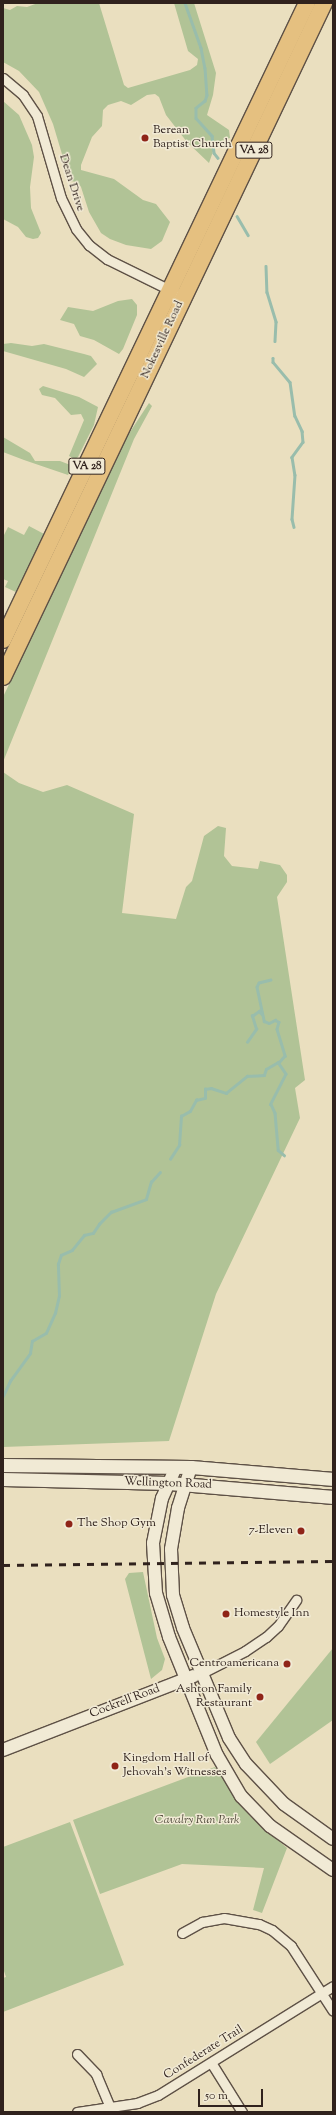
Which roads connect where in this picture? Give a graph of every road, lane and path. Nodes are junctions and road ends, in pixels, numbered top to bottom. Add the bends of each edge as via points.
1 (307, 3) edge
2 (324, 3) edge
3 (3, 78) edge
4 (177, 294) junction
5 (62, 536) junction
6 (3, 640) edge
7 (3, 678) edge
8 (3, 1465) edge
9 (176, 1467) junction
10 (191, 1467) junction
11 (3, 1479) edge
12 (333, 1479) edge
13 (169, 1483) junction
14 (185, 1484) junction
15 (333, 1497) edge
16 (296, 1600) dead end
17 (202, 1673) junction
18 (186, 1679) junction
19 (3, 1750) edge
20 (333, 1839) edge
21 (333, 1870) edge
22 (182, 1933) dead end
23 (333, 1986) edge
24 (322, 1993) junction
25 (333, 2011) edge
26 (77, 2054) dead end
27 (212, 2064) junction
28 (112, 2110) edge
29 (77, 2112) edge
30 (242, 2112) edge

1 - 4 highway, Nokesville Road / VA 28
2 - 4 highway, Nokesville Road / VA 28
3 - 4 street, Dean Drive via 23,94 37,116 61,198 76,229 90,245 108,259
4 - 5 highway, Nokesville Road / VA 28
5 - 6 highway, Nokesville Road / VA 28
5 - 7 highway, Nokesville Road / VA 28
8 - 9 main road, Wellington Road
9 - 10 main road, Wellington Road
9 - 13 street
10 - 12 main road, Wellington Road
10 - 14 street
11 - 13 main road, Wellington Road
13 - 14 main road, Wellington Road
13 - 18 street via 156,1522 152,1563 159,1606
14 - 15 main road, Wellington Road
14 - 17 street via 172,1535 170,1580 176,1610
16 - 17 street, Cockrell Road via 266,1637 244,1652
17 - 18 street, Cockrell Road
17 - 20 street via 229,1738 246,1764 284,1804
18 - 19 street, Cockrell Road
18 - 21 street via 224,1770 241,1796 270,1826
22 - 24 street via 194,1924 210,1920 241,1920 259,1924 272,1930 291,1946
23 - 24 street, Confederate Trail
24 - 25 street
24 - 27 street, Confederate Trail
26 - 28 street via 96,2074
27 - 28 street, Confederate Trail via 158,2095
27 - 30 street
28 - 29 street, Confederate Trail

